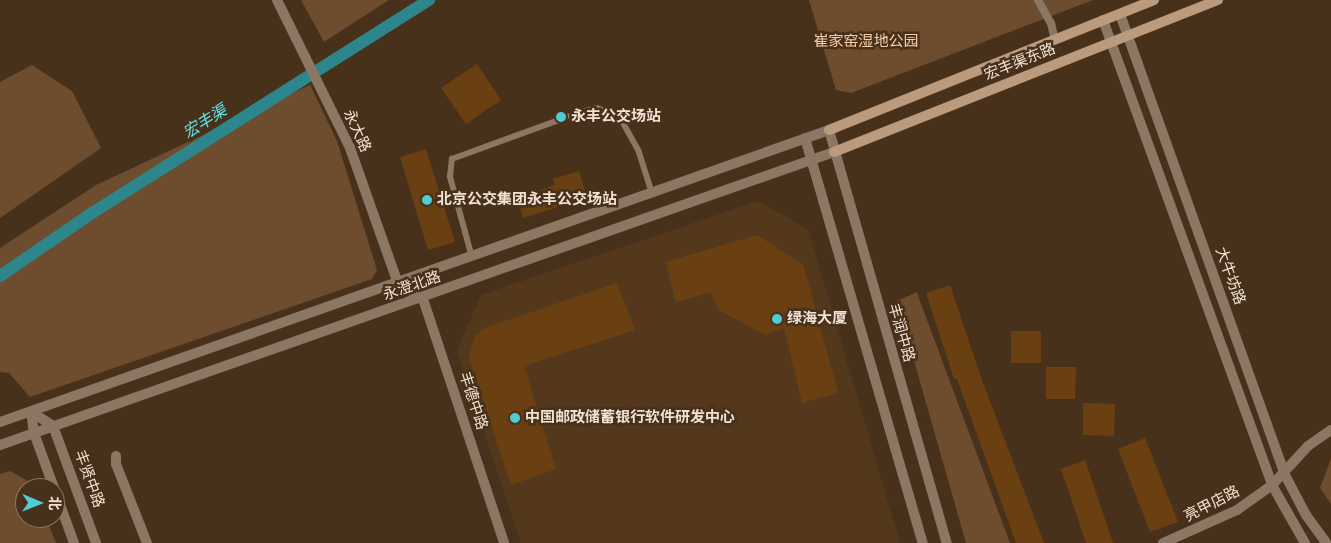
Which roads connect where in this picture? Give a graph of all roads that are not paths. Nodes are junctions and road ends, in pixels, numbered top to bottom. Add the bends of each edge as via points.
1 (278, 0) edge
2 (1038, 0) edge
3 (1154, 0) edge
4 (1218, 0) edge
5 (1120, 14) junction
6 (1103, 20) junction
7 (1128, 36) junction
8 (1055, 40) junction
9 (1112, 41) junction
10 (829, 130) junction
11 (805, 138) junction
12 (834, 152) junction
13 (812, 161) junction
14 (652, 192) junction
15 (471, 254) junction
16 (397, 281) junction
17 (423, 299) junction
18 (31, 412) junction
19 (0, 422) edge
20 (53, 426) junction
21 (1331, 430) edge
22 (34, 433) junction
23 (0, 445) edge
24 (116, 456) dead end
25 (1284, 473) junction
26 (50, 478) edge
27 (1272, 485) junction
28 (65, 519) edge
29 (74, 543) edge
30 (96, 543) edge
31 (147, 543) edge
32 (504, 543) edge
33 (923, 543) edge
34 (946, 543) edge
35 (1163, 543) edge
36 (1305, 543) edge
37 (1326, 543) edge

1 - 16 street, 永大路 via 350,148
2 - 8 street via 1051,23
3 - 5 main road, 宏丰渠东路
4 - 7 main road, 宏丰渠东路
5 - 6 main road, 宏丰渠东路
5 - 7 street, 大牛坊路
6 - 8 main road, 宏丰渠东路
6 - 9 street
7 - 9 main road, 宏丰渠东路
7 - 25 street, 大牛坊路
8 - 10 main road, 宏丰渠东路
9 - 12 main road, 宏丰渠东路
9 - 27 street
10 - 11 street, 永澄北路
10 - 12 street, 丰润中路
11 - 13 street
11 - 14 street, 永澄北路
12 - 13 street, 永澄北路
12 - 34 street, 丰润中路
13 - 17 street, 永澄北路
13 - 33 street
14 - 15 street, 永澄北路
14 - 15 lane via 639,151 619,115 597,108 581,112 452,158 450,177
15 - 16 street, 永澄北路
16 - 17 street
16 - 18 street, 永澄北路
17 - 20 street, 永澄北路
17 - 32 street, 丰德中路
18 - 19 street, 永澄北路
18 - 20 street
18 - 22 street
20 - 22 street, 永澄北路
20 - 30 street, 丰贤中路
21 - 25 street, 亮甲店路 via 1308,446
22 - 23 street, 永澄北路
22 - 26 street
24 - 31 street via 116,464
25 - 27 street, 亮甲店路
25 - 37 street, 大牛坊路 via 1306,515
27 - 35 street, 亮甲店路 via 1238,510
27 - 36 street
28 - 29 street

